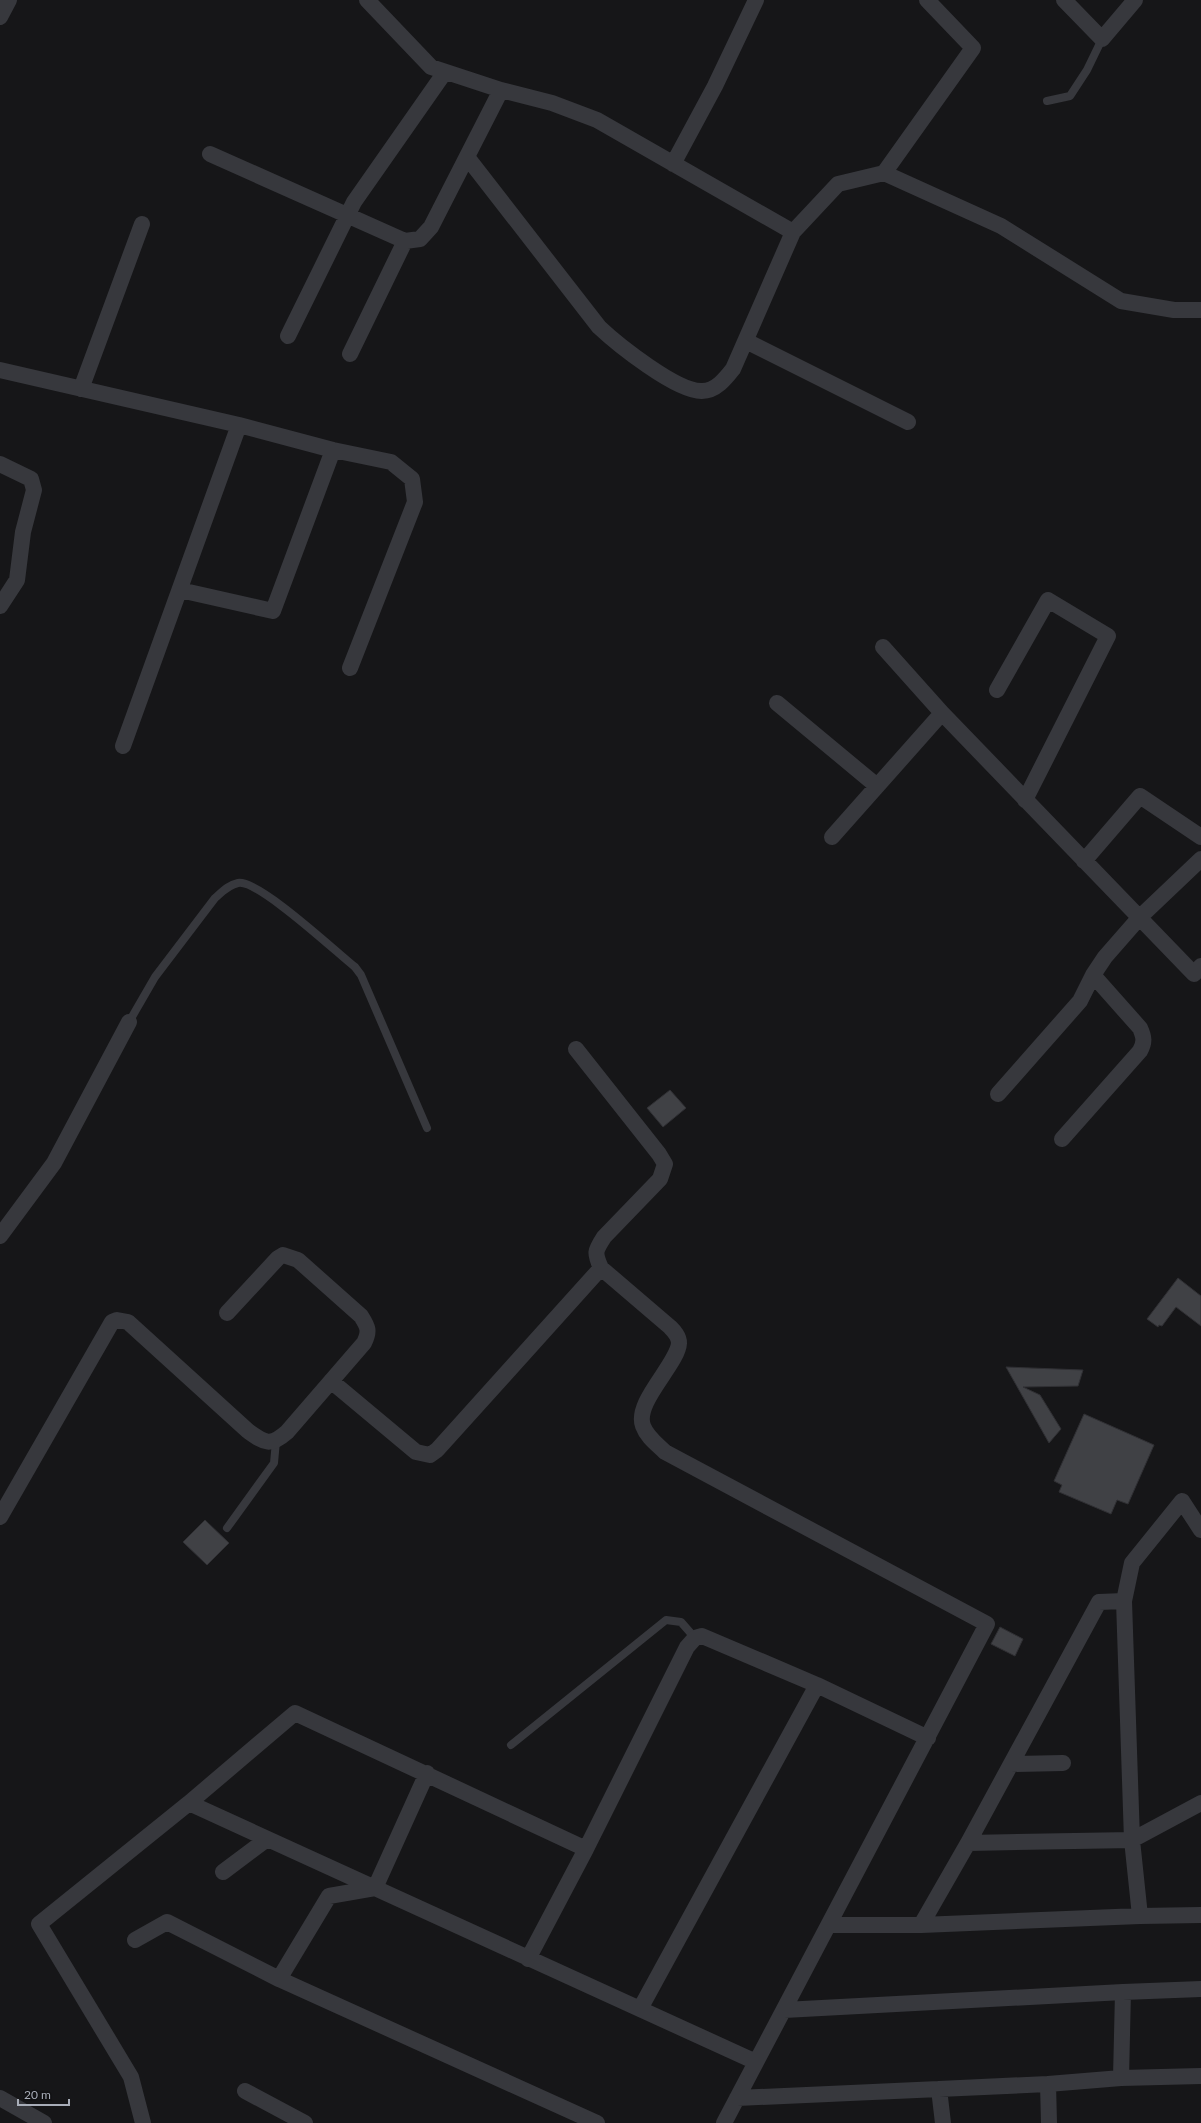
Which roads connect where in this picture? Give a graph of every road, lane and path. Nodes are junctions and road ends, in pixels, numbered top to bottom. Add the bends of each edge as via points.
1 (9, 0) edge
2 (367, 0) edge
3 (756, 0) edge
4 (927, 0) edge
5 (1064, 0) edge
6 (1135, 0) edge
7 (0, 17) edge
8 (1102, 38) junction
9 (445, 72) junction
10 (501, 90) junction
11 (1047, 101) dead end
12 (210, 154) dead end
13 (467, 157) junction
14 (674, 164) junction
15 (884, 173) junction
16 (348, 216) junction
17 (142, 224) dead end
18 (793, 232) junction
19 (405, 241) junction
20 (1201, 310) edge
21 (288, 336) dead end
22 (746, 341) junction
23 (350, 354) dead end
24 (0, 370) edge
25 (81, 389) junction
26 (908, 422) dead end
27 (239, 425) junction
28 (333, 450) junction
29 (0, 464) edge
30 (180, 590) junction
31 (0, 606) edge
32 (883, 647) dead end
33 (350, 668) dead end
34 (997, 690) dead end
35 (776, 703) dead end
36 (942, 713) junction
37 (123, 746) dead end
38 (877, 786) junction
39 (1025, 800) junction
40 (832, 837) dead end
41 (1201, 837) edge
42 (1201, 859) edge
43 (1084, 861) junction
44 (1140, 917) junction
45 (1199, 974) edge
46 (1093, 975) junction
47 (129, 1022) joint
48 (576, 1049) dead end
49 (998, 1094) dead end
50 (427, 1128) dead end
51 (1062, 1139) dead end
52 (0, 1236) edge
53 (601, 1268) junction
54 (227, 1313) dead end
55 (331, 1381) junction
56 (276, 1441) junction
57 (0, 1517) edge
58 (227, 1528) dead end
59 (1201, 1530) edge
60 (1124, 1601) junction
61 (695, 1638) junction
62 (816, 1685) junction
63 (928, 1738) junction
64 (511, 1744) dead end
65 (1063, 1763) dead end
66 (1011, 1764) junction
67 (427, 1773) junction
68 (189, 1803) junction
69 (1201, 1803) edge
70 (267, 1839) junction
71 (1132, 1840) junction
72 (968, 1843) junction
73 (586, 1849) junction
74 (223, 1872) dead end
75 (375, 1888) junction
76 (1201, 1915) edge
77 (1140, 1916) junction
78 (829, 1925) junction
79 (921, 1925) junction
80 (135, 1940) dead end
81 (528, 1959) junction
82 (279, 1979) junction
83 (1201, 1989) edge
84 (1123, 1992) junction
85 (640, 2009) junction
86 (784, 2010) junction
87 (756, 2062) junction
88 (1201, 2076) edge
89 (1121, 2078) junction
90 (1048, 2084) junction
91 (939, 2089) junction
92 (244, 2091) dead end
93 (0, 2098) edge
94 (737, 2098) junction
95 (575, 2119) edge
96 (44, 2123) edge
97 (143, 2123) edge
98 (305, 2123) edge
99 (597, 2123) edge
100 (724, 2123) edge
101 (943, 2123) edge
102 (1049, 2123) edge

1 - 7 street
2 - 9 street via 431,67
3 - 14 street
4 - 15 street via 973,48
5 - 8 street
6 - 8 street
8 - 11 lane via 1087,70 1070,96
9 - 10 street
9 - 16 street via 354,202
10 - 13 street
10 - 14 street via 552,103 597,120
12 - 16 street
13 - 19 street via 431,228 420,240
13 - 22 street via 599,327 625,351 688,388 702,391 723,382 733,369
14 - 18 street
15 - 18 street via 838,184
15 - 20 street via 1001,226 1121,301 1174,310
16 - 19 street
16 - 21 street
17 - 25 street
18 - 22 street
19 - 23 street
22 - 26 street
24 - 25 street
25 - 27 street
27 - 28 street
27 - 30 street
28 - 30 street via 273,611
28 - 33 street via 391,462 412,479 415,502
29 - 31 street via 31,479 34,490 23,532 17,580
30 - 37 street
32 - 36 street
34 - 39 street via 1048,600 1108,636
35 - 38 street
36 - 38 street
36 - 39 street
38 - 40 street
39 - 43 street
41 - 43 street via 1140,796
42 - 44 street
43 - 44 street
44 - 45 street
44 - 46 street via 1105,957
46 - 49 street via 1080,1001
46 - 51 street via 1140,1028 1144,1044
47 - 50 lane via 155,977 215,898 227,887 238,883 249,884 284,908 362,975
47 - 52 street via 54,1162
48 - 53 street via 659,1154 664,1164 660,1179 604,1237 597,1248 595,1255
53 - 55 street via 430,1455 416,1452
53 - 63 street via 677,1335 679,1343 643,1412 642,1425 664,1452 987,1624
54 - 55 street via 278,1258 283,1255 298,1260 362,1316 368,1327 369,1333 364,1343
55 - 56 street via 287,1432
56 - 57 street via 268,1443 248,1431 128,1322 117,1320 106,1329
56 - 58 lane via 274,1463
59 - 60 street via 1182,1501 1132,1563
60 - 66 street via 1099,1602
60 - 71 street
61 - 62 street via 708,1638
61 - 64 lane via 681,1622 666,1620
61 - 73 street via 687,1648
62 - 63 street
62 - 85 street
63 - 78 street
65 - 66 street
66 - 72 street
67 - 68 street via 295,1713
67 - 73 street
67 - 75 street
68 - 70 street
68 - 97 street via 39,1924 131,2077
69 - 71 street
70 - 74 street
70 - 75 street
71 - 72 street
71 - 77 street
72 - 79 street
73 - 81 street
75 - 81 street
75 - 82 street via 329,1896
76 - 77 street
77 - 79 street
78 - 79 street
78 - 86 street
80 - 82 street via 167,1922
81 - 85 street
82 - 95 street
83 - 84 street
84 - 86 street
84 - 89 street
85 - 87 street
86 - 87 street
87 - 94 street
88 - 89 street
89 - 90 street
90 - 91 street
90 - 102 street
91 - 94 street
91 - 101 street
92 - 98 street
93 - 96 street
94 - 100 street
95 - 99 street

